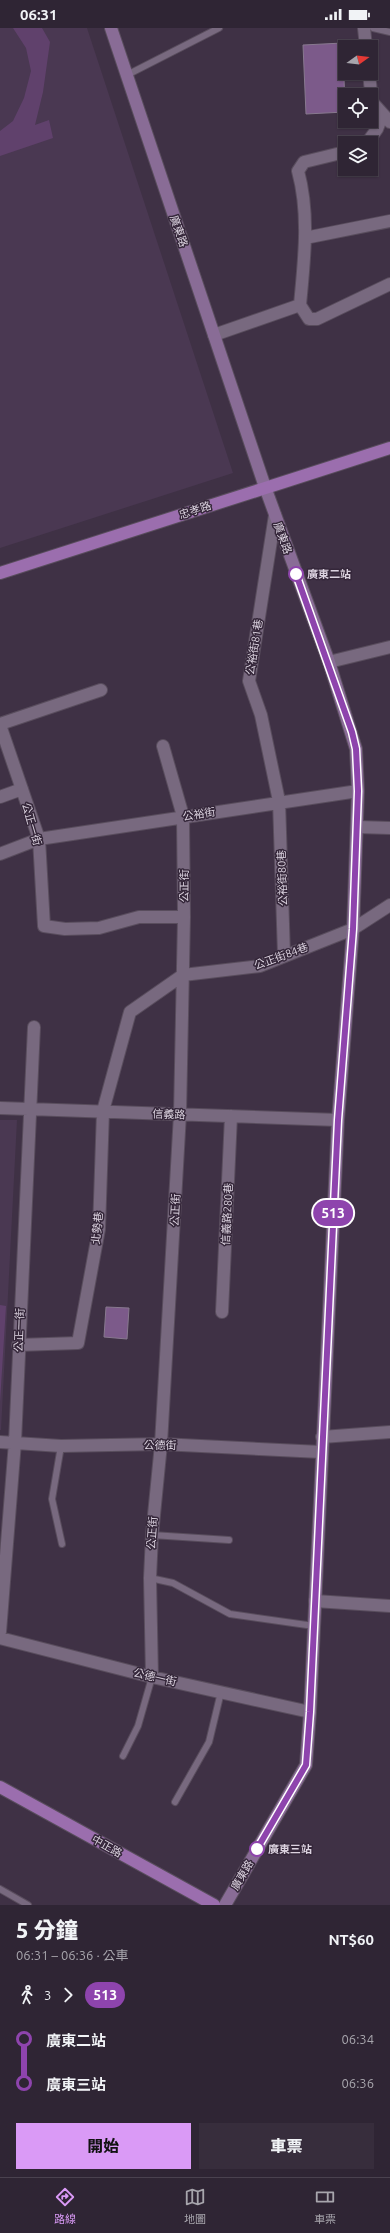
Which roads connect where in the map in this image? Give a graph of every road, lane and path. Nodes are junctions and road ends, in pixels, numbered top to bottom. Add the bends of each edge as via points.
1 (111, 28) edge
2 (219, 28) edge
3 (364, 28) edge
4 (373, 28) edge
5 (390, 32) edge
6 (365, 40) edge
7 (127, 75) junction
8 (370, 80) edge
9 (388, 117) edge
10 (372, 136) edge
11 (338, 154) edge
12 (390, 221) edge
13 (305, 238) junction
14 (390, 284) edge
15 (300, 306) junction
16 (214, 335) junction
17 (390, 448) edge
18 (265, 487) junction
19 (275, 515) junction
20 (0, 573) edge
21 (390, 647) edge
22 (329, 662) junction
23 (101, 690) dead end
24 (0, 725) edge
25 (162, 746) dead end
26 (22, 789) junction
27 (358, 791) junction
28 (0, 797) edge
29 (279, 801) junction
30 (183, 816) junction
31 (358, 827) junction
32 (390, 828) edge
33 (39, 839) junction
34 (0, 854) edge
35 (390, 905) edge
36 (184, 917) junction
37 (353, 929) junction
38 (284, 955) junction
39 (183, 975) junction
40 (34, 1027) dead end
41 (0, 1108) edge
42 (29, 1109) junction
43 (103, 1111) junction
44 (180, 1114) junction
45 (231, 1116) junction
46 (338, 1120) junction
47 (222, 1312) dead end
48 (18, 1344) junction
49 (390, 1432) edge
50 (322, 1437) junction
51 (0, 1442) edge
52 (15, 1442) junction
53 (161, 1444) junction
54 (60, 1446) junction
55 (321, 1452) junction
56 (152, 1535) junction
57 (229, 1540) dead end
58 (62, 1544) dead end
59 (150, 1578) junction
60 (315, 1601) junction
61 (390, 1606) edge
62 (314, 1626) junction
63 (0, 1632) edge
64 (0, 1638) edge
65 (152, 1677) junction
66 (221, 1692) junction
67 (310, 1712) junction
68 (123, 1756) dead end
69 (0, 1786) edge
70 (175, 1802) dead end
71 (0, 1889) edge
72 (28, 1905) edge
73 (214, 1905) edge
74 (225, 1905) edge

1 - 7 street, 廣東路
2 - 7 lane
3 - 6 street
4 - 5 lane
7 - 16 street, 廣東路
8 - 9 street via 372,102
9 - 10 street
11 - 13 street via 304,162 298,171 305,204
12 - 13 street
13 - 15 street
14 - 15 street via 316,319 309,319
15 - 16 street
16 - 18 street, 廣東路
17 - 18 main road, 忠孝路
18 - 19 street, 廣東路
18 - 20 main road, 忠孝路
19 - 22 street, 廣東路
19 - 29 street, 公裕街81巷 via 249,681 262,715
21 - 22 street
22 - 27 street, 廣東路 via 356,749
23 - 24 street
24 - 26 street, 公正一街
25 - 30 street, 公正街
26 - 28 street
26 - 33 street, 公正一街
27 - 29 street, 公裕街
27 - 31 street, 廣東路
29 - 30 street, 公裕街
29 - 38 street, 公裕街80巷
30 - 33 street, 公裕街
30 - 36 street, 公正街
31 - 32 street
31 - 37 street, 廣東路
33 - 34 street, 公裕街
33 - 36 street, 公正一街 via 44,926 65,929 99,928 139,917
35 - 37 street, 公正街84巷
36 - 39 street, 公正街
37 - 38 street, 公正街84巷
37 - 46 street, 廣東路
38 - 39 street, 公正街84巷 via 260,966
39 - 43 street, 北勢巷 via 130,1012
39 - 44 street, 公正街
40 - 42 street, 公正一街
41 - 42 street, 信義路
42 - 43 street, 信義路
42 - 48 street, 公正一街
43 - 44 street, 信義路
43 - 48 street, 北勢巷 via 98,1229 78,1343
44 - 45 street, 信義路
44 - 53 street, 公正街
45 - 46 street, 信義路
45 - 47 street, 信義路280巷
46 - 50 street, 廣東路
48 - 52 street, 公正一街
49 - 50 street
50 - 55 street, 廣東路
51 - 52 street, 公德街
52 - 54 street, 公德街
52 - 63 street, 公正一街
53 - 54 street, 公德街
53 - 55 street, 公德街
53 - 56 street, 公正街
54 - 58 lane via 52,1499
55 - 60 street, 廣東路
56 - 57 lane
56 - 59 street, 公正街
59 - 62 lane via 173,1583 230,1614
59 - 65 street, 公正街
60 - 61 street
60 - 62 street, 廣東路
62 - 67 street, 廣東路
64 - 65 street, 公德一街
65 - 66 street, 公德一街
65 - 68 lane via 138,1726
66 - 67 street, 公德一街
66 - 70 lane via 209,1742
67 - 74 street, 廣東路 via 306,1765
69 - 73 main road, 中正路
71 - 72 lane

